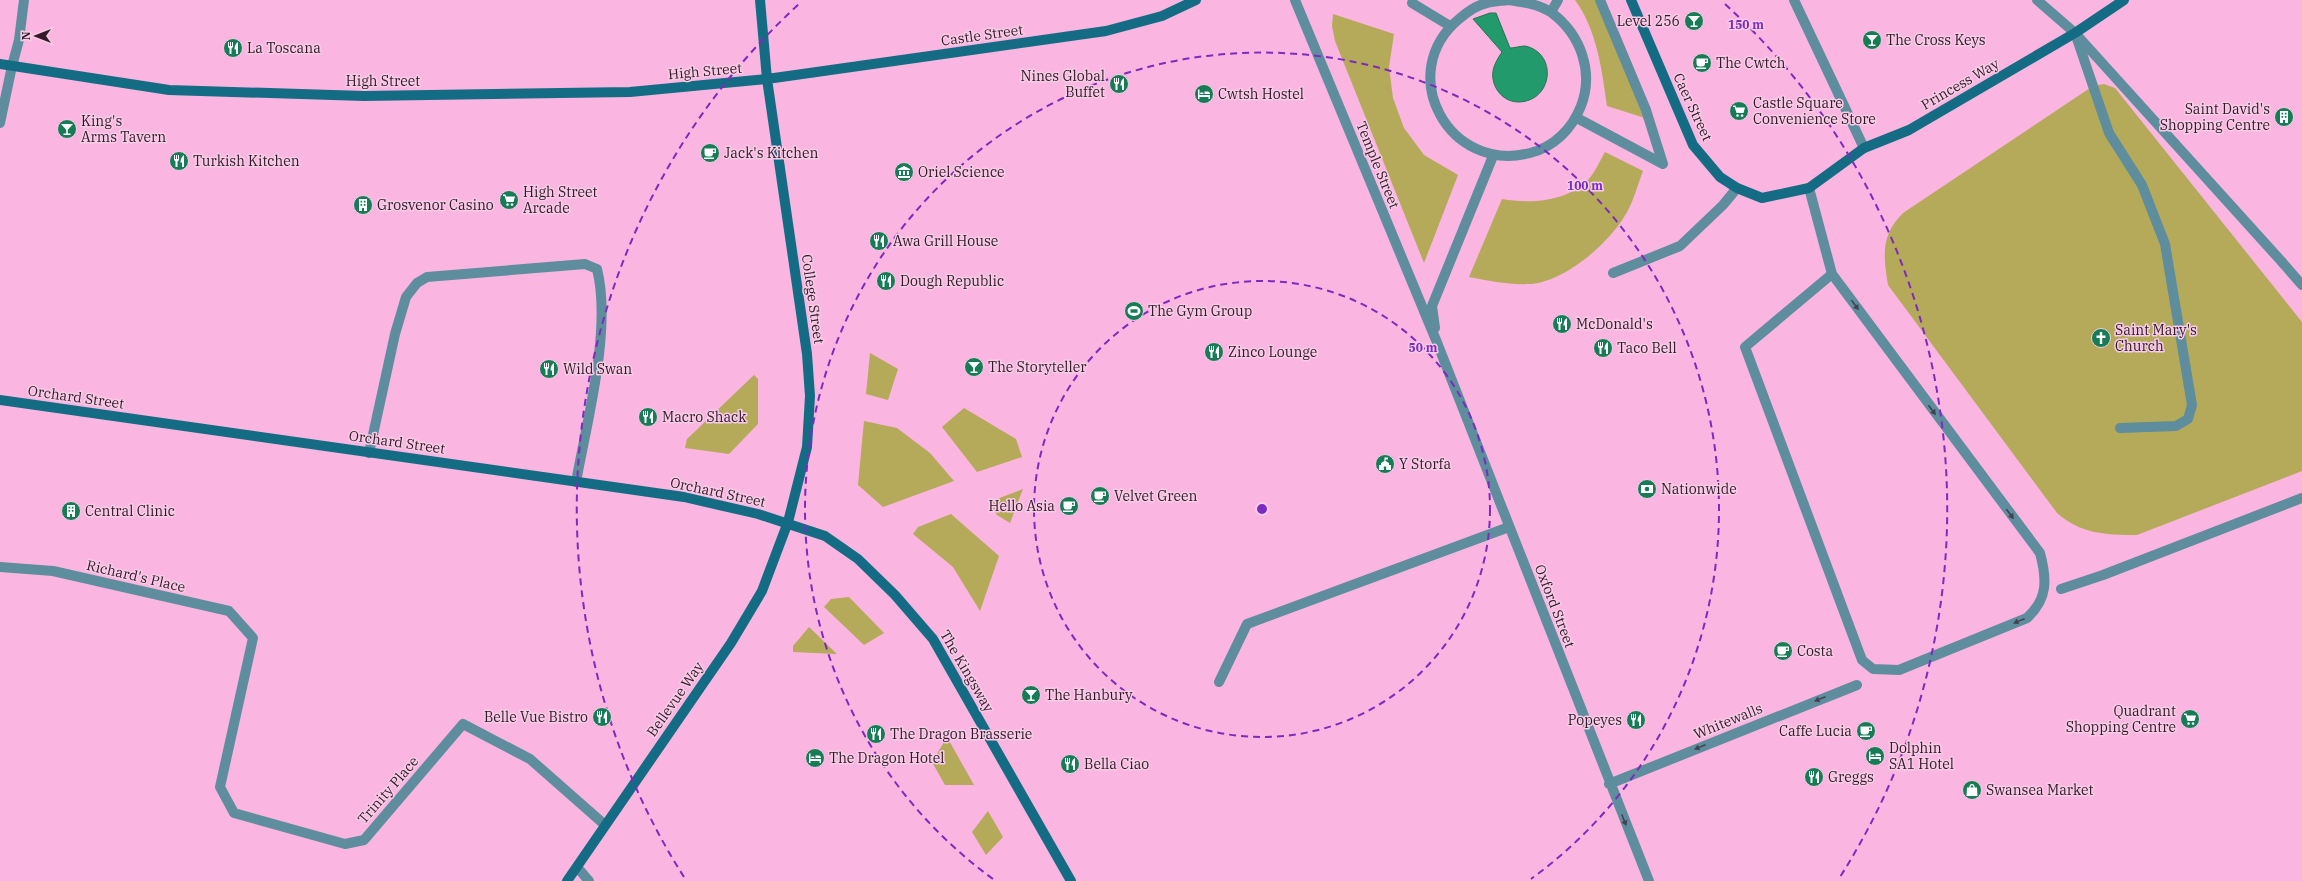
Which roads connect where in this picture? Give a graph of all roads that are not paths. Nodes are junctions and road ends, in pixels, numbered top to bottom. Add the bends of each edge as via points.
1 (24, 0) edge
2 (760, 0) edge
3 (1196, 0) edge
4 (1295, 0) edge
5 (1509, 0) edge
6 (1558, 0) edge
7 (1600, 0) edge
8 (1631, 0) edge
9 (1794, 0) edge
10 (2037, 0) edge
11 (2124, 0) edge
12 (1412, 2) dead end
13 (1551, 12) junction
14 (1450, 26) junction
15 (2075, 33) junction
16 (0, 64) edge
17 (12, 66) junction
18 (767, 79) junction
19 (1577, 118) junction
20 (0, 123) edge
21 (1864, 148) junction
22 (1493, 156) junction
23 (1737, 188) junction
24 (1809, 188) junction
25 (1613, 273) dead end
26 (1832, 274) junction
27 (2302, 285) edge
28 (1436, 340) junction
29 (0, 400) edge
30 (2120, 428) dead end
31 (369, 453) junction
32 (576, 482) junction
33 (2302, 498) edge
34 (788, 522) junction
35 (1509, 527) junction
36 (0, 568) edge
37 (2061, 588) dead end
38 (253, 638) joint
39 (1219, 682) dead end
40 (1856, 685) dead end
41 (1609, 784) junction
42 (605, 825) junction
43 (577, 866) junction
44 (567, 881) edge
45 (589, 881) edge
46 (1071, 881) edge
47 (1649, 881) edge

1 - 17 street via 19,40
2 - 18 main road, College Street
3 - 18 main road, Castle Street via 1162,16 1106,31
4 - 28 street, Temple Street
5 - 13 street via 1530,3
5 - 14 street via 1487,3 1467,12
6 - 13 street
7 - 19 street via 1646,110 1663,164
8 - 23 main road, Caer Street via 1694,145 1720,177
9 - 21 street
10 - 15 street
11 - 15 main road, Princess Way
12 - 14 street
13 - 19 street via 1568,28 1581,48 1587,72 1585,96
14 - 22 street via 1435,49 1430,76 1433,102 1446,126 1465,145
15 - 21 main road, Princess Way via 1909,130
15 - 27 street
15 - 30 street via 2109,133 2142,185 2165,244 2192,405 2188,419 2176,426
16 - 17 main road, High Street
17 - 18 main road, High Street via 169,90 364,96 630,92
17 - 20 street
18 - 34 main road, College Street via 807,354 810,396 807,447
19 - 22 street via 1561,138 1540,151 1515,157
21 - 24 main road, Princess Way
22 - 28 street via 1432,306
23 - 24 main road, Caer Street via 1762,198
23 - 25 street via 1680,246
24 - 26 street
26 -> 26 street via 2040,553 2045,571 2040,603 2027,618 1899,670 1873,669 1862,660 1745,347
28 - 35 street, Oxford Street
29 - 31 main road, Orchard Street
31 - 32 main road, Orchard Street
31 - 32 street via 395,334 406,297 417,283 427,277 585,264 596,269 601,287 599,356
32 - 34 main road, Orchard Street via 684,498
33 - 37 street via 2104,575
34 - 42 main road, Bellevue Way via 762,591 731,643
34 - 46 main road, The Kingsway via 825,536 858,559 895,595 933,638
35 - 39 street via 1247,624
35 - 41 street, Oxford Street
36 - 38 street, Richard's Place via 53,572 229,611
38 - 42 street, Trinity Place via 220,787 234,813 344,844 364,840 463,724 530,759
40 -> 41 street, Whitewalls
41 -> 47 street, Oxford Street
42 - 43 main road, Bellevue Way
43 - 44 main road, Bellevue Way
43 - 45 street

